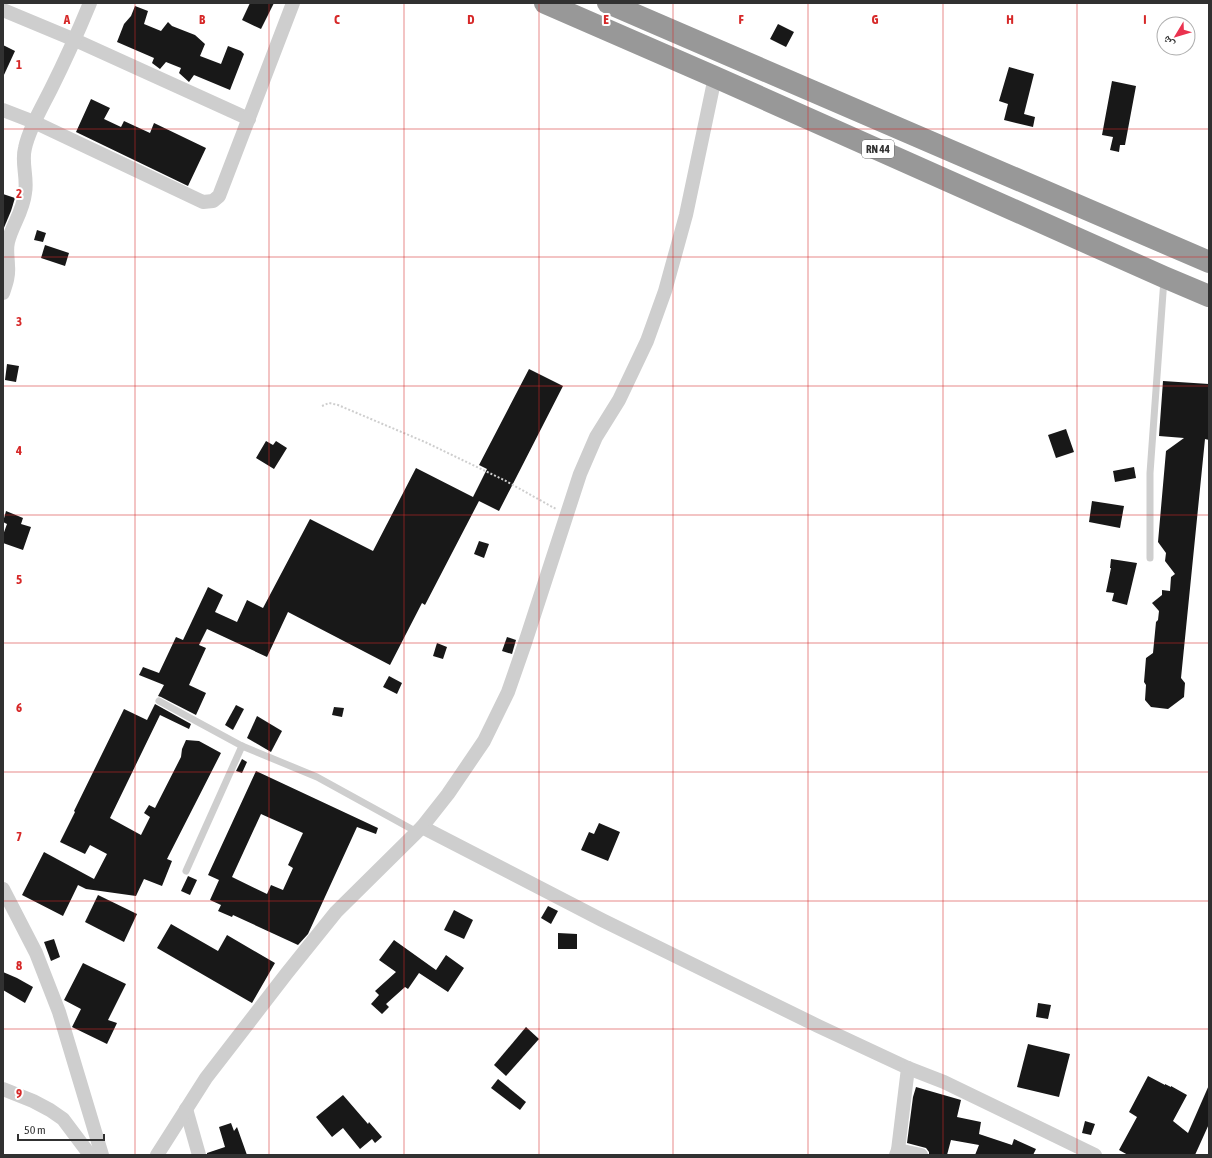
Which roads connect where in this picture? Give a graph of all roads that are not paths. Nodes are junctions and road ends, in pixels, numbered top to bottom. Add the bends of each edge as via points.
1 (90, 3) edge
2 (293, 3) edge
3 (546, 3) edge
4 (608, 3) edge
5 (3, 10) edge
6 (75, 40) junction
7 (715, 77) junction
8 (3, 110) edge
9 (249, 119) junction
10 (34, 122) junction
11 (1209, 262) edge
12 (1164, 277) junction
13 (3, 293) edge
14 (1209, 296) edge
15 (1150, 558) dead end
16 (159, 701) dead end
17 (242, 746) junction
18 (419, 830) junction
19 (186, 871) dead end
20 (3, 889) edge
21 (908, 1068) junction
22 (3, 1089) edge
23 (186, 1109) junction
24 (897, 1152) edge
25 (90, 1155) edge
26 (102, 1155) edge
27 (157, 1155) edge
28 (199, 1155) edge
29 (921, 1155) edge
30 (1095, 1155) edge

1 - 6 street
2 - 9 street
3 - 7 highway, RN 44
4 - 11 highway, RN 44
5 - 6 street
6 - 9 street
6 - 10 street
7 - 12 highway, RN 44
7 - 18 street via 686,215 665,291 644,348 619,400 596,437 580,474 508,692 484,741 448,794
8 - 10 street
9 - 10 street via 219,196 213,201 203,202
10 - 13 street via 25,148 26,193 8,241 8,279
12 - 14 highway, RN 44
12 - 15 lane via 1150,473
16 - 17 lane
17 - 18 lane via 317,777
17 - 19 lane
18 - 21 street
18 - 23 street via 336,912 234,1041
20 - 26 street via 36,953 59,1012
21 - 24 street
21 - 30 street via 944,1082
22 - 25 street via 45,1107 63,1119
23 - 27 street
23 - 28 street
24 - 29 street

